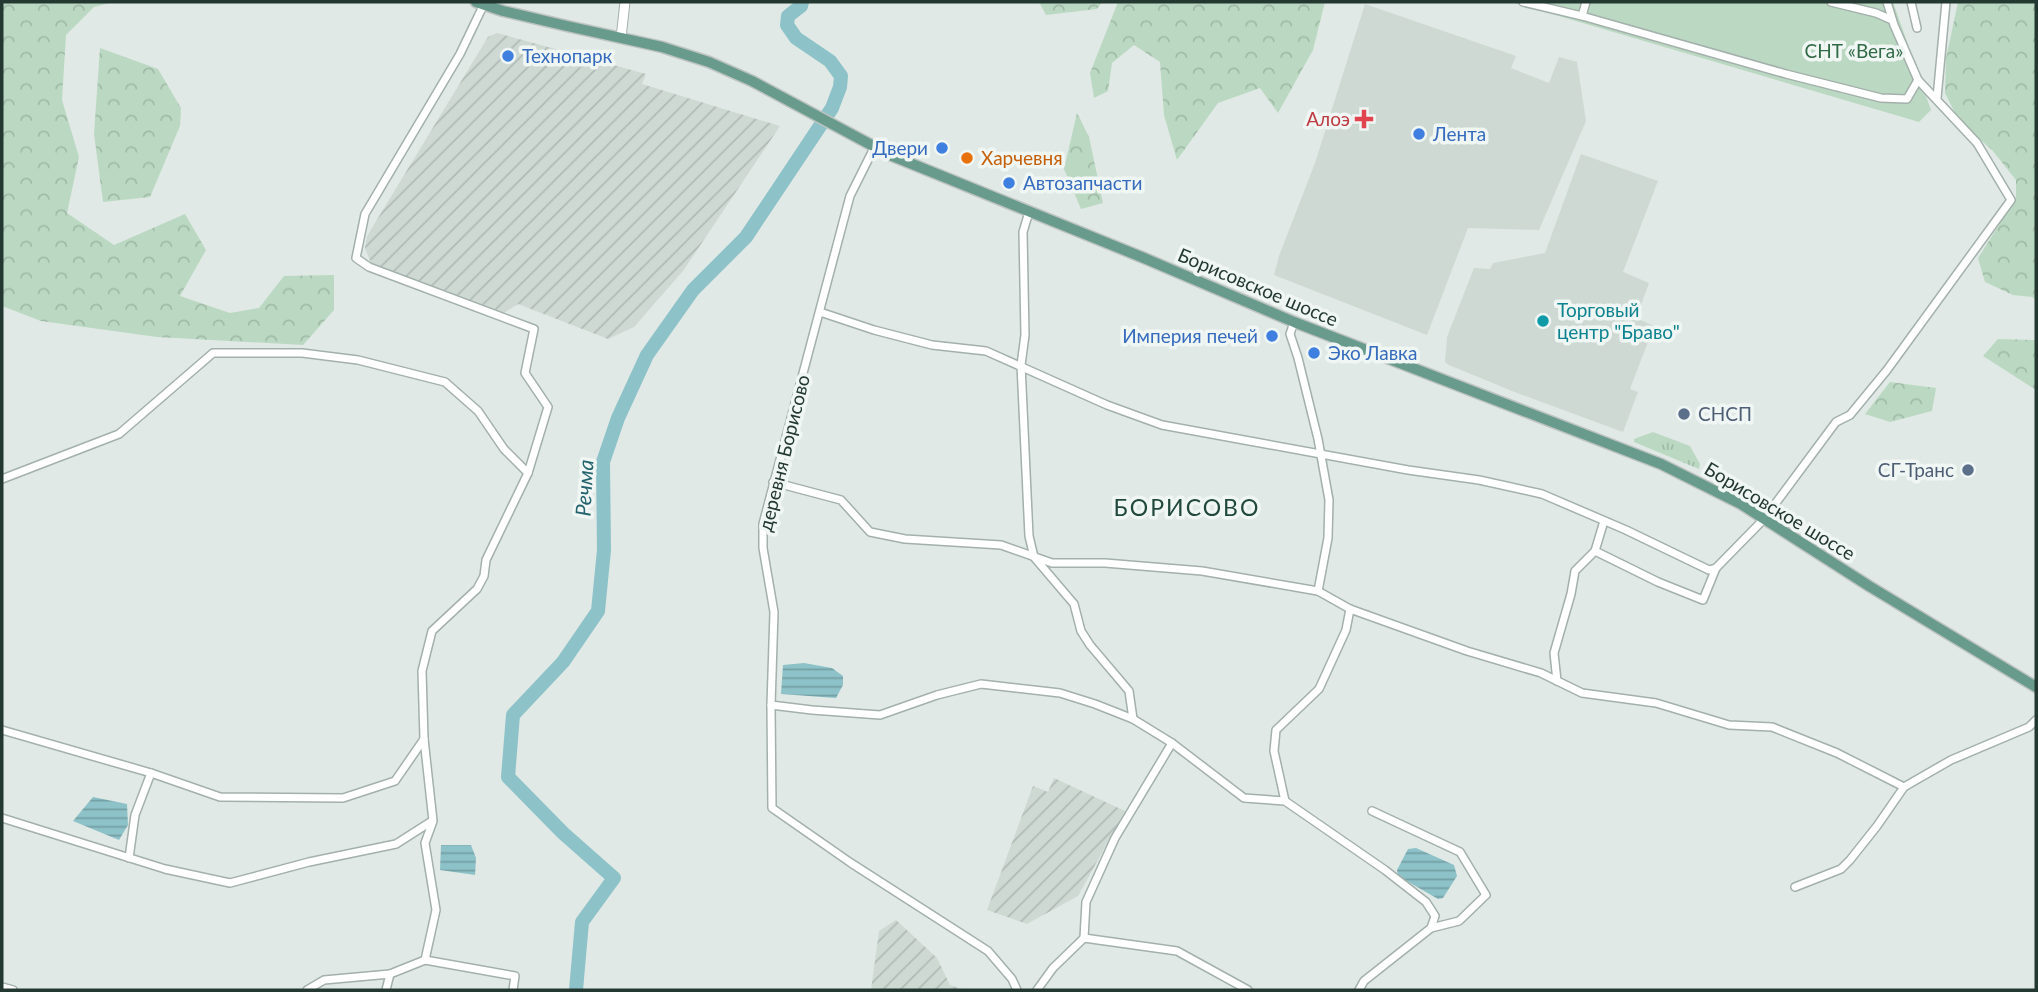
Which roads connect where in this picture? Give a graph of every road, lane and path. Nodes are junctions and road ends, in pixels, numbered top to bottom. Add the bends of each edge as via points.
1 (625, 2) edge
2 (1523, 2) edge
3 (1586, 2) edge
4 (1831, 2) edge
5 (1887, 2) edge
6 (1910, 2) edge
7 (1946, 2) edge
8 (480, 3) edge
9 (1583, 16) junction
10 (1892, 20) junction
11 (1917, 28) dead end
12 (621, 38) junction
13 (1918, 80) junction
14 (1937, 98) junction
15 (874, 148) junction
16 (1029, 212) junction
17 (820, 312) junction
18 (1294, 322) junction
19 (1021, 365) junction
20 (1320, 453) junction
21 (528, 473) junction
22 (2, 479) edge
23 (773, 482) junction
24 (1764, 519) junction
25 (1604, 521) junction
26 (1595, 551) junction
27 (1034, 556) junction
28 (1716, 568) junction
29 (1318, 591) junction
30 (1350, 609) junction
31 (1557, 681) junction
32 (2036, 687) edge
33 (771, 705) junction
34 (1133, 719) junction
35 (2036, 720) edge
36 (2, 730) edge
37 (424, 739) junction
38 (1172, 743) junction
39 (151, 772) junction
40 (1904, 787) junction
41 (1285, 801) junction
42 (1372, 811) dead end
43 (2, 818) edge
44 (433, 821) junction
45 (129, 858) junction
46 (1795, 887) dead end
47 (1431, 928) junction
48 (1084, 938) junction
49 (425, 960) junction
50 (390, 974) junction
51 (2, 987) edge
52 (13, 990) edge
53 (307, 990) edge
54 (386, 990) edge
55 (513, 990) edge
56 (1017, 990) edge
57 (1037, 990) edge
58 (1248, 990) edge
59 (1359, 990) edge

1 - 12 street
2 - 9 street
3 - 9 street
4 - 10 street
5 - 10 street
6 - 11 street
7 - 14 street
8 - 12 main road, Борисовское шоссе
8 - 21 street via 460,54 365,214 356,258 369,267 534,329 526,373 548,407
9 - 13 street via 1881,98 1907,99
10 - 13 street
12 - 15 main road, Борисовское шоссе via 662,47 744,77
13 - 14 street
14 - 24 street via 1977,144 2011,200 1887,370 1850,415 1836,422
15 - 16 main road, Борисовское шоссе
15 - 17 street, деревня Борисово via 850,195
16 - 18 main road, Борисовское шоссе
16 - 19 street via 1023,232 1025,335
17 - 19 street via 932,345 986,351
17 - 23 street, деревня Борисово
18 - 20 street via 1290,334
18 - 24 main road, Борисовское шоссе via 1661,464
19 - 20 street via 1162,425
19 - 27 street via 1029,536
20 - 25 street via 1542,494
20 - 29 street via 1329,500 1328,538
21 - 22 street via 503,449 478,411 445,382 358,360 302,353 213,353 119,434
21 - 37 street via 477,589 432,631 422,671
23 - 27 street via 841,500 870,532 905,539 1001,545
23 - 33 street, деревня Борисово via 763,524 774,612
24 - 28 street
24 - 32 main road, Борисовское шоссе
25 - 26 street
25 - 28 street via 1709,570
26 - 28 street via 1703,600
26 - 31 street via 1575,571 1554,653
27 - 29 street via 1052,563 1202,571
27 - 34 street via 1074,604 1090,645 1129,691
29 - 30 street
30 - 31 street
30 - 41 street via 1346,630 1319,689 1276,730 1274,751
31 - 40 street via 1582,693 1656,704 1729,725 1772,727
33 - 34 street via 880,715 981,684 1060,693
33 - 56 street, деревня Борисово via 772,808 988,951
34 - 38 street
35 - 40 street
36 - 39 street
37 - 39 street via 396,781 342,798 220,797
37 - 44 street
38 - 41 street via 1244,798
38 - 48 street via 1115,838 1086,902
39 - 45 street via 135,815
40 - 46 street via 1850,860 1840,869
41 - 47 street via 1426,902 1435,916
42 - 47 street via 1460,852 1486,895 1459,921
43 - 45 street
44 - 45 street via 396,844 230,883
44 - 49 street via 425,843 436,910
47 - 59 street via 1364,981
48 - 57 street
48 - 58 street via 1177,951
49 - 50 street
49 - 55 street via 515,976
50 - 53 street via 324,980
50 - 54 street
51 - 52 street

